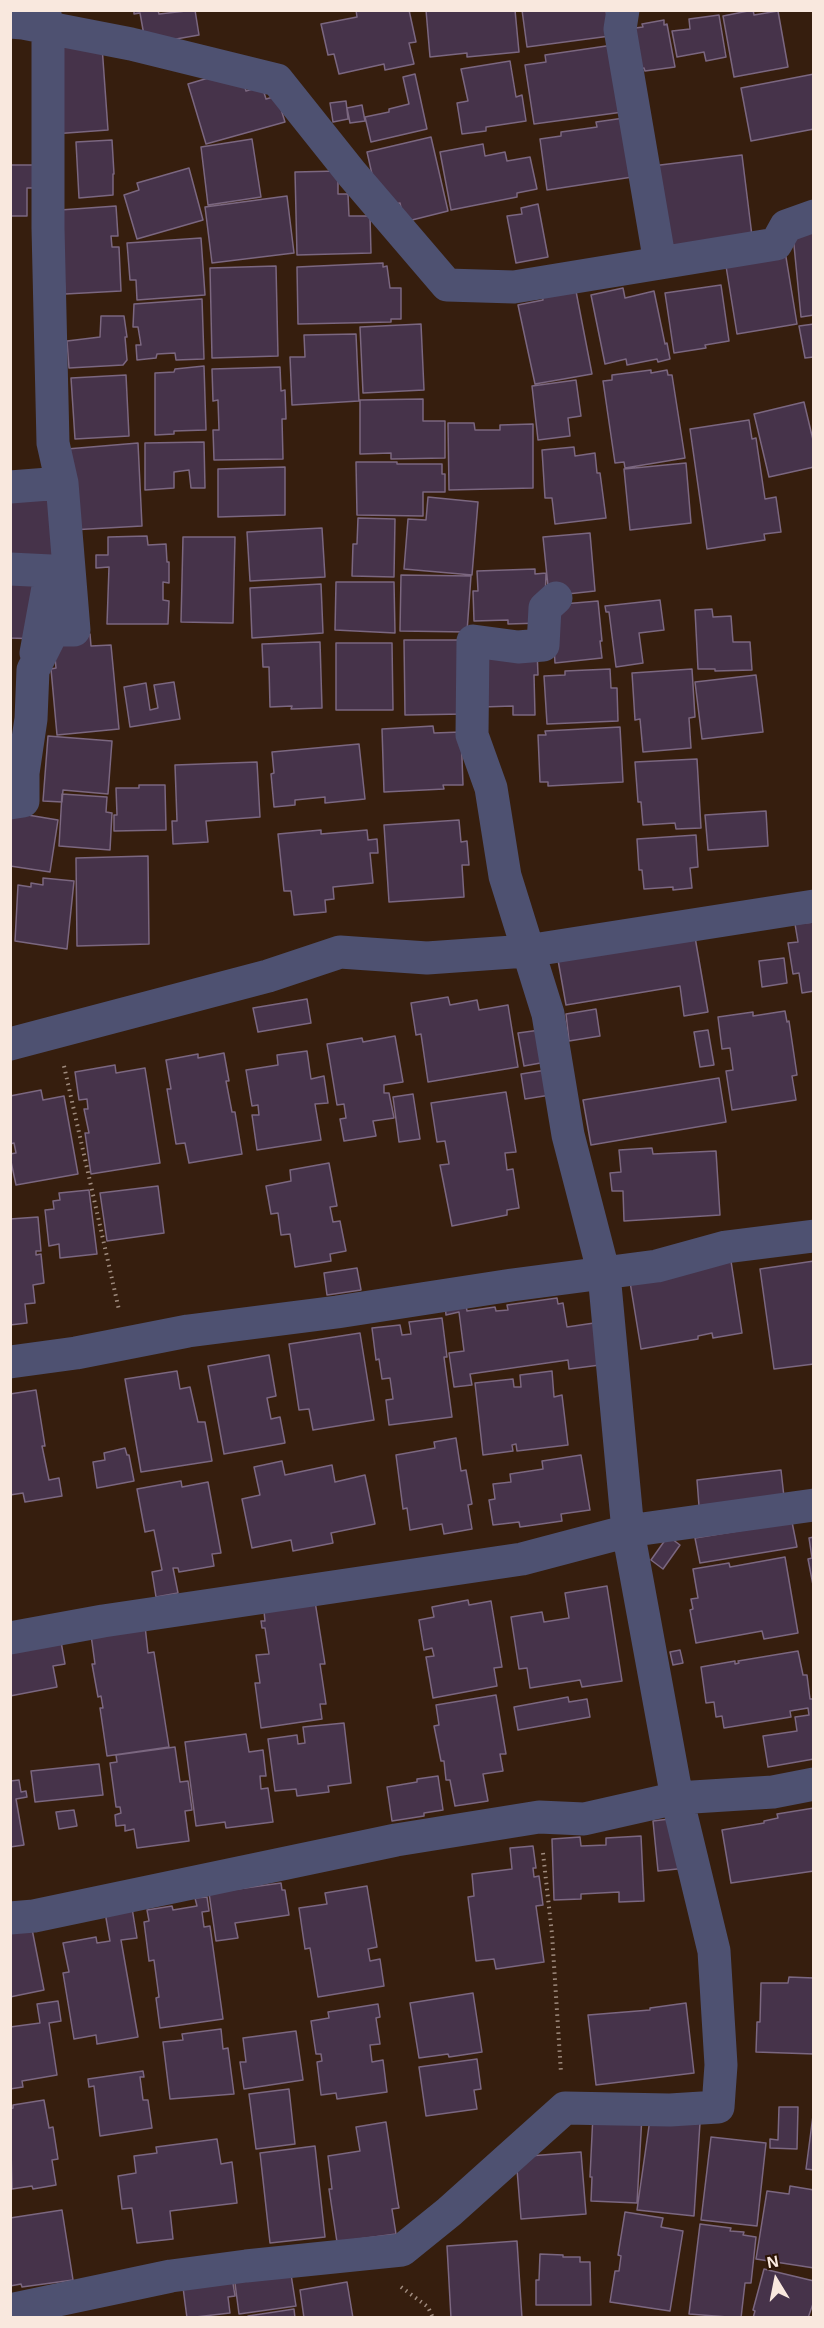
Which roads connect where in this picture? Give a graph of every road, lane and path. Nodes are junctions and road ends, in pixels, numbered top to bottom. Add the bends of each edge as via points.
1 (623, 10) edge
2 (46, 19) edge
3 (10, 22) edge
4 (813, 216) edge
5 (660, 263) junction
6 (62, 483) junction
7 (10, 488) edge
8 (10, 569) edge
9 (556, 598) dead end
10 (33, 670) junction
11 (10, 803) edge
12 (813, 906) edge
13 (527, 951) junction
14 (57, 1033) junction
15 (10, 1044) edge
16 (813, 1236) edge
17 (604, 1274) junction
18 (126, 1343) junction
19 (10, 1362) edge
20 (813, 1505) edge
21 (628, 1531) junction
22 (10, 1638) edge
23 (813, 1784) edge
24 (677, 1798) junction
25 (539, 1817) junction
26 (10, 1918) edge
27 (564, 2108) junction
28 (87, 2306) edge
29 (10, 2310) edge

1 - 5 street via 620,29
2 - 3 street
2 - 5 street via 277,80 447,285 514,287
2 - 6 street via 53,443
4 - 5 street via 786,226 776,244
6 - 7 street
6 - 10 street via 74,630 53,630
8 - 10 street via 51,571
9 - 13 street via 545,608 543,645 518,647 473,641 472,735 491,788 505,876
10 - 11 street via 23,801
12 - 13 street
13 - 14 street via 427,958 340,952 268,976
13 - 17 street via 549,1014 568,1136
14 - 15 street
14 - 18 path
16 - 17 street via 726,1247 657,1266
17 - 18 street via 188,1331
17 - 21 street
18 - 19 street
20 - 21 street
21 - 22 street via 522,1559
21 - 24 street
23 - 24 street via 772,1792
24 - 25 street via 584,1819
24 - 27 street via 714,1951 722,2065 718,2107
25 - 26 street via 396,1840
25 - 27 path
27 - 28 street via 402,2250 182,2274
28 - 29 street

